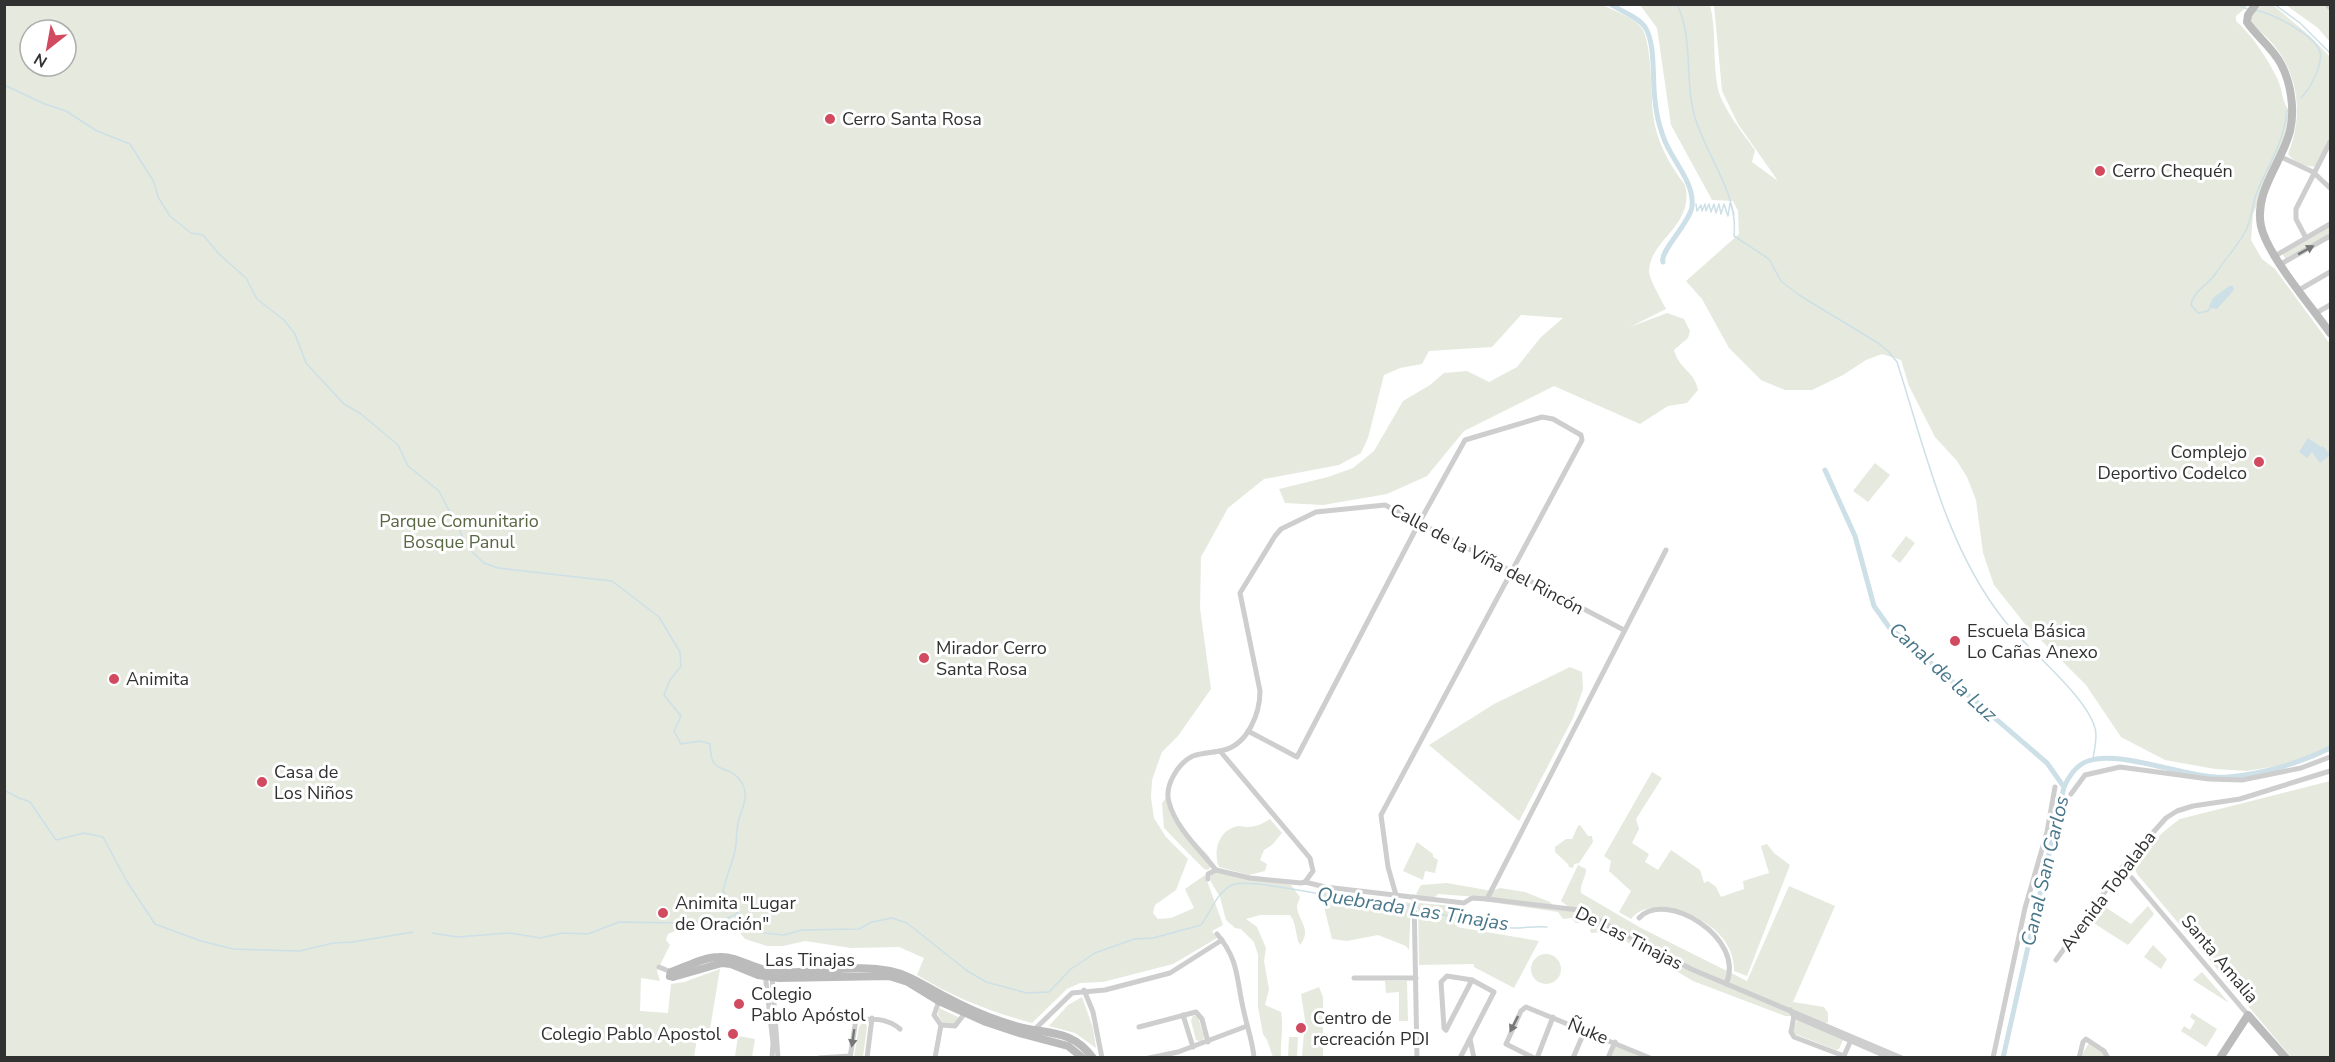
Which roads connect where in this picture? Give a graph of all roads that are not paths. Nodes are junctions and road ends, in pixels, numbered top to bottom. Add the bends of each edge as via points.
1 (2256, 4) edge
2 (2327, 4) edge
3 (2331, 8) edge
4 (2330, 144) edge
5 (2279, 156) junction
6 (2313, 172) junction
7 (2331, 188) edge
8 (2331, 224) edge
9 (2331, 236) edge
10 (2306, 238) junction
11 (2275, 256) junction
12 (2281, 264) junction
13 (2331, 272) edge
14 (2299, 290) junction
15 (2331, 305) edge
16 (2316, 313) junction
17 (2331, 333) edge
18 (1419, 523) junction
19 (1666, 550) dead end
20 (1512, 572) junction
21 (1624, 630) junction
22 (1248, 732) junction
23 (1220, 751) junction
24 (2331, 757) edge
25 (2331, 771) edge
26 (2055, 787) dead end
27 (2071, 794) dead end
28 (1216, 870) junction
29 (2132, 878) dead end
30 (1208, 879) dead end
31 (1305, 882) junction
32 (1396, 895) junction
33 (1414, 897) junction
34 (1487, 899) junction
35 (1640, 918) dead end
36 (1217, 934) dead end
37 (1222, 940) junction
38 (2056, 960) dead end
39 (659, 967) dead end
40 (671, 972) joint
41 (769, 974) junction
42 (1354, 978) dead end
43 (1416, 978) junction
44 (1472, 980) junction
45 (1726, 984) junction
46 (1084, 990) junction
47 (939, 1001) junction
48 (1790, 1010) junction
49 (965, 1013) junction
50 (819, 1016) dead end
51 (1184, 1016) junction
52 (1794, 1016) junction
53 (2248, 1016) junction
54 (1553, 1017) junction
55 (872, 1018) junction
56 (856, 1019) junction
57 (941, 1025) junction
58 (1247, 1026) junction
59 (1139, 1028) dead end
60 (900, 1029) dead end
61 (1585, 1030) junction
62 (1031, 1033) junction
63 (1470, 1036) junction
64 (1851, 1038) junction
65 (1099, 1041) junction
66 (1208, 1042) junction
67 (1615, 1042) junction
68 (1193, 1047) junction
69 (868, 1056) edge
70 (1089, 1056) edge
71 (850, 1057) edge
72 (1843, 1057) edge
73 (1889, 1057) edge
74 (772, 1058) edge
75 (778, 1058) edge
76 (819, 1058) edge
77 (875, 1058) edge
78 (935, 1058) edge
79 (1101, 1058) edge
80 (1149, 1058) edge
81 (1254, 1058) edge
82 (1417, 1058) edge
83 (1460, 1058) edge
84 (1474, 1058) edge
85 (1535, 1058) edge
86 (1573, 1058) edge
87 (1608, 1058) edge
88 (1650, 1058) edge
89 (1902, 1058) edge
90 (1993, 1058) edge
91 (2079, 1058) edge
92 (2108, 1058) edge
93 (2220, 1058) edge
94 (2286, 1058) edge

1 - 5 street via 2247,22 2274,53 2290,90 2290,130
2 - 3 street
4 - 6 street
5 - 6 street
5 - 11 street via 2260,215 2263,234
6 - 7 street
6 - 10 street via 2296,209 2296,219
8 - 10 street
12 -> 9 street
10 - 11 street
11 - 12 street
12 - 14 street
13 - 14 street
14 - 16 street
15 - 16 street
16 - 17 street
18 - 20 street, Calle de la Viña del Rincón
18 - 20 street via 1465,440 1542,417 1580,433 1582,440
18 - 22 street via 1297,757
18 - 22 street, Calle de la Viña del Rincón via 1387,505 1376,504 1316,512 1277,533 1240,593 1260,691
19 - 21 street
20 - 21 street, Calle de la Viña del Rincón
20 - 32 street via 1382,815 1388,867
21 - 34 street
22 - 23 street via 1233,747
23 - 28 street via 1198,754 1184,762 1172,780 1168,801 1180,825
23 - 31 street via 1310,858 1313,871
24 - 27 street via 2301,768 2242,780 2120,767 2085,776
25 - 38 street, Avenida Tobalaba via 2240,799 2193,806 2166,818 2124,865
26 - 90 street
28 - 30 street via 1208,874
28 - 31 street, De Las Tinajas via 1250,878
29 - 53 street, Santa Amalia
31 - 32 street, De Las Tinajas
32 - 33 street, De Las Tinajas
33 - 34 street, De Las Tinajas via 1464,903 1472,898
33 - 43 street
34 - 45 street, De Las Tinajas via 1579,910
35 - 45 street via 1658,910 1685,914 1700,923 1727,954 1731,971
36 - 37 street
37 - 46 street via 1174,971 1105,990
37 - 58 street via 1238,969
39 - 40 street
40 - 41 street, Las Tinajas via 673,977 722,963
41 - 47 street, Las Tinajas via 889,976 908,982
41 - 62 street, Las Tinajas via 892,971
41 - 74 street
41 - 75 street
42 - 43 street
43 - 82 street
44 - 44 street via 1447,1028 1444,1029 1442,980 1447,976
44 - 63 street via 1494,992
45 - 48 street, De Las Tinajas
46 - 62 street via 1067,996
46 - 65 street
47 - 49 street, Las Tinajas
47 - 57 street via 934,1015
48 - 52 street
48 - 64 street, De Las Tinajas
49 - 57 street via 955,1026
49 - 62 street, Las Tinajas
50 - 56 street
51 - 59 street
51 - 66 street via 1196,1012 1199,1015
51 - 68 street
52 - 64 street
52 - 72 street via 1794,1037
53 - 93 street
53 - 94 street, Santa Amalia
54 - 61 street, Ñuke
54 - 85 street
54 -> 85 street, Ñuke via 1526,1007 1506,1044
55 - 56 street
55 - 60 street via 888,1020
55 - 69 street
56 -> 71 street
57 - 78 street
58 - 66 street
58 - 81 street
61 - 67 street, Ñuke
61 - 86 street
62 - 70 street via 1067,1036
63 - 83 street
63 - 84 street
64 - 72 street
64 - 73 street
64 - 89 street, De Las Tinajas
65 - 70 street
65 - 79 street
66 - 68 street
67 - 87 street
67 - 88 street, Ñuke
68 - 80 street
69 - 77 street
71 - 76 street
91 - 92 street via 2086,1039

